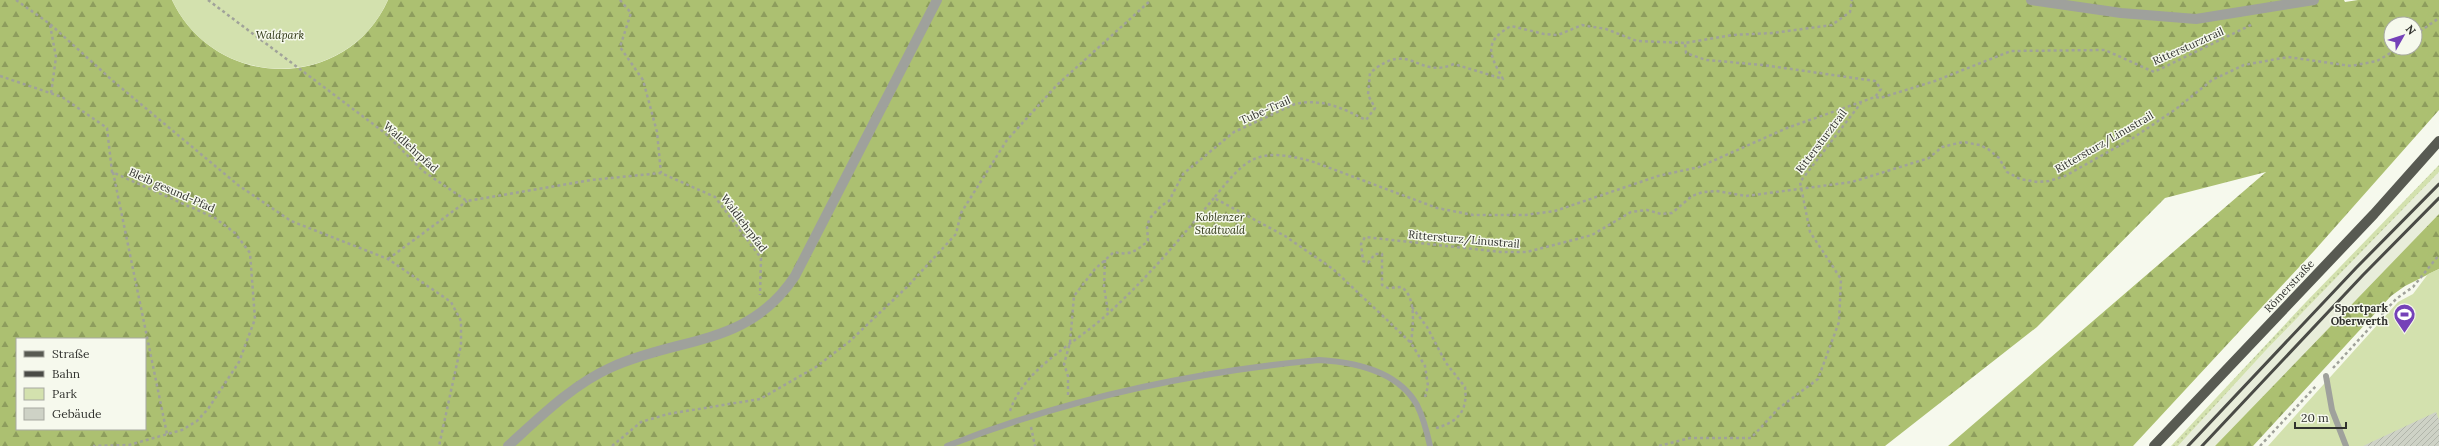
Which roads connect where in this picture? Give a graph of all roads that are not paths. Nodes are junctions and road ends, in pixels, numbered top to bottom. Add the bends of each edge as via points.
1 (937, 0) edge
2 (2031, 0) edge
3 (2314, 0) edge
4 (2439, 141) edge
5 (2326, 376) road end
6 (508, 446) edge
7 (947, 446) edge
8 (1430, 446) edge
9 (2154, 446) edge
10 (2346, 446) edge

1 - 6 street via 795,276 780,296 749,322 719,335 630,359 601,372 581,385
2 - 3 street via 2121,13 2196,19
4 - 9 main road, Römerstraße via 2374,214
5 - 10 lane via 2332,410
7 - 8 lane via 1006,423 1068,404 1160,383 1319,360 1354,364 1382,374 1403,388 1416,404

